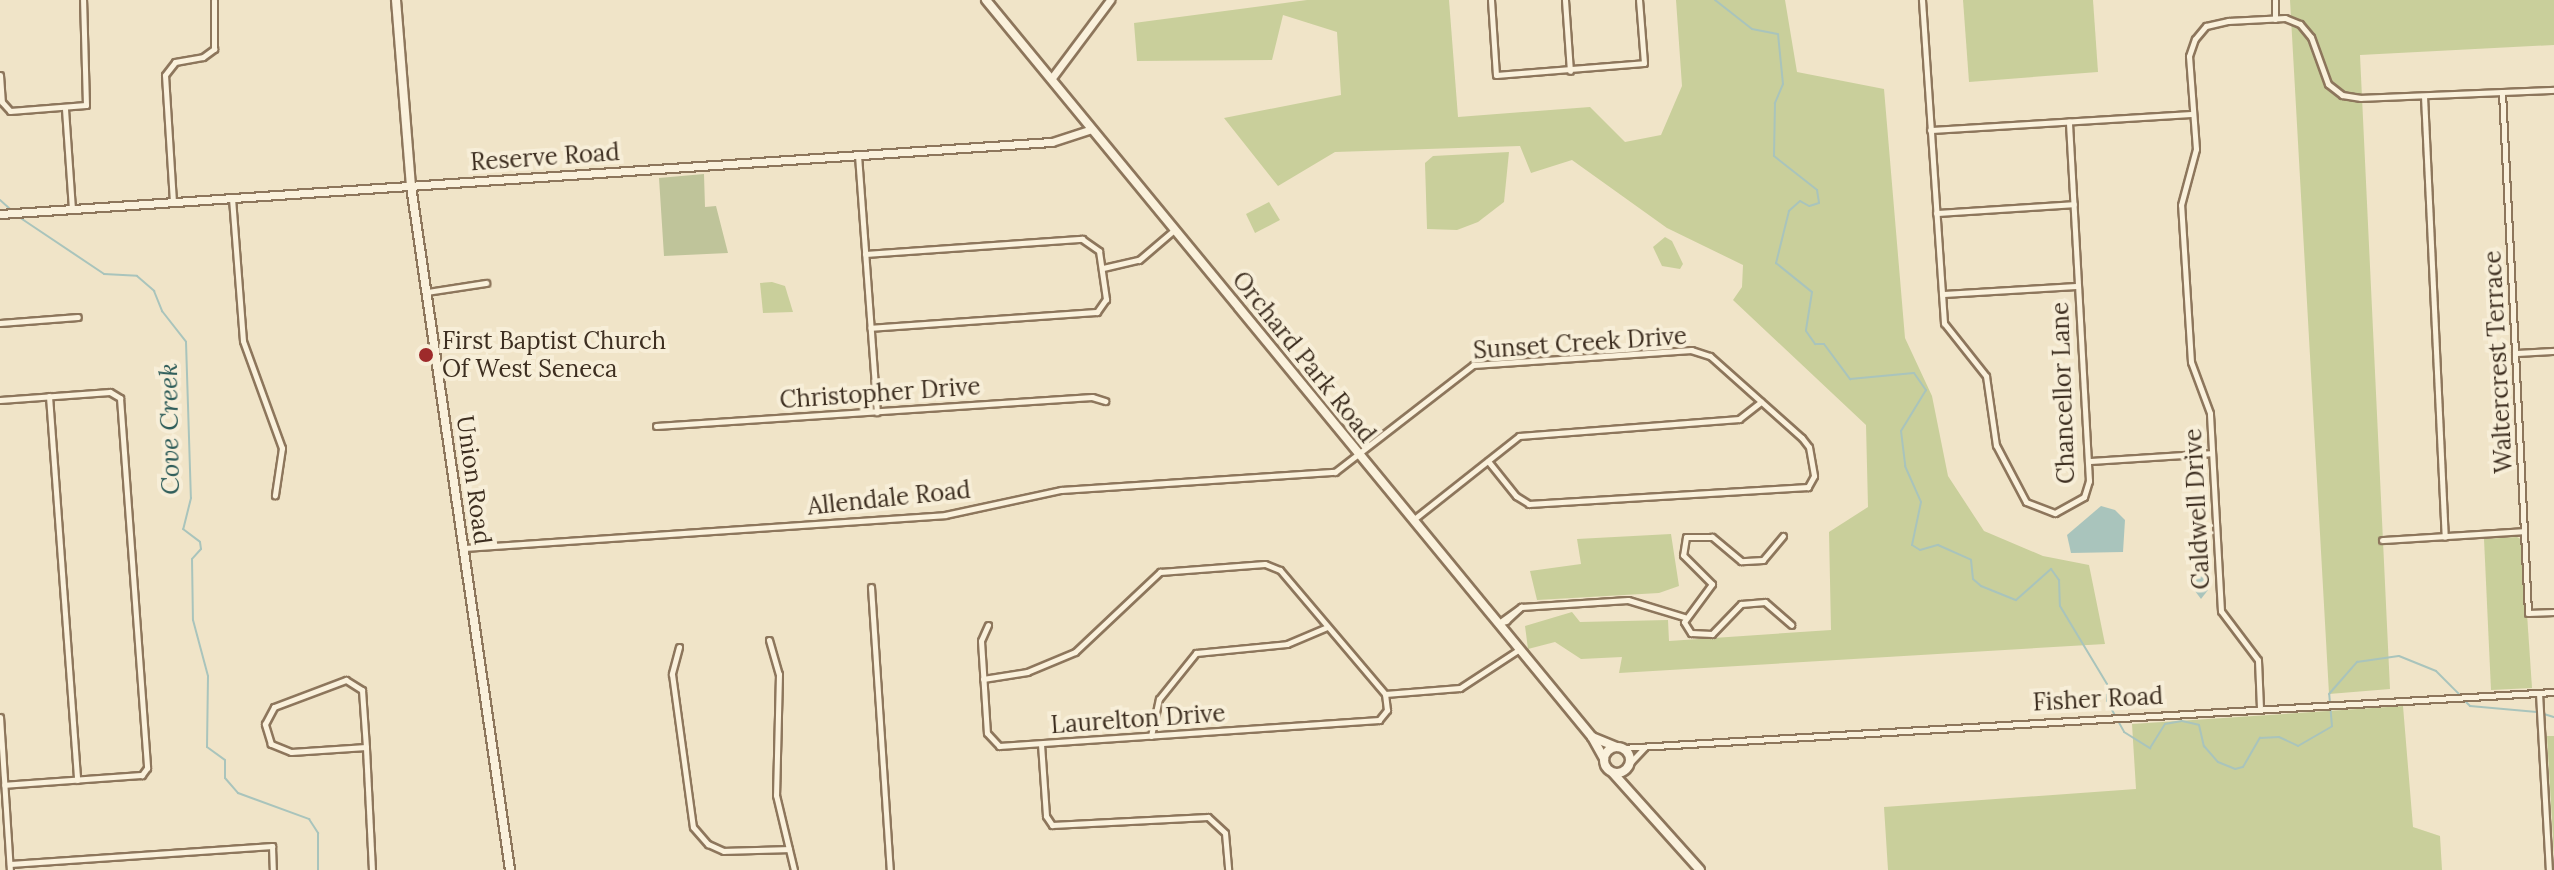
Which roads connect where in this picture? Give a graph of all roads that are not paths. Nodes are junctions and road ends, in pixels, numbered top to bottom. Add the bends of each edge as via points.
1 (83, 0) edge
2 (214, 0) edge
3 (396, 0) edge
4 (986, 0) edge
5 (1110, 0) edge
6 (1491, 0) edge
7 (1565, 0) edge
8 (1639, 0) edge
9 (1922, 0) edge
10 (2275, 0) edge
11 (2275, 19) junction
12 (1570, 71) junction
13 (0, 75) edge
14 (1051, 79) junction
15 (2554, 90) edge
16 (2502, 92) junction
17 (2424, 96) junction
18 (65, 109) junction
19 (2193, 114) junction
20 (2069, 122) junction
21 (1092, 129) junction
22 (1930, 130) junction
23 (858, 155) junction
24 (411, 186) junction
25 (232, 198) junction
26 (173, 202) junction
27 (2074, 204) junction
28 (72, 209) junction
29 (1936, 213) junction
30 (0, 214) edge
31 (1175, 229) junction
32 (865, 254) junction
33 (1103, 268) junction
34 (486, 283) dead end
35 (2078, 286) junction
36 (427, 292) junction
37 (1942, 294) junction
38 (78, 317) dead end
39 (0, 323) edge
40 (871, 328) junction
41 (2554, 351) edge
42 (2515, 353) junction
43 (49, 396) junction
44 (0, 400) edge
45 (1105, 401) dead end
46 (1761, 402) junction
47 (877, 412) junction
48 (656, 426) dead end
49 (2212, 453) junction
50 (1358, 455) junction
51 (1488, 461) junction
52 (2089, 461) junction
53 (275, 495) dead end
54 (1413, 520) junction
55 (2524, 531) junction
56 (1783, 536) dead end
57 (2445, 536) junction
58 (2382, 540) dead end
59 (463, 548) junction
60 (871, 587) dead end
61 (2554, 612) edge
62 (1684, 617) junction
63 (1500, 623) junction
64 (988, 625) dead end
65 (1791, 625) dead end
66 (1327, 627) junction
67 (769, 640) dead end
68 (679, 647) dead end
69 (1518, 650) junction
70 (983, 679) junction
71 (2554, 692) edge
72 (2539, 693) junction
73 (1385, 694) junction
74 (2260, 708) junction
75 (0, 717) edge
76 (1151, 736) junction
77 (1592, 737) junction
78 (1041, 744) junction
79 (366, 747) junction
80 (1645, 747) junction
81 (1620, 748) junction
82 (1604, 759) junction
83 (1629, 765) junction
84 (1613, 773) junction
85 (77, 780) junction
86 (4, 785) junction
87 (1637, 795) junction
88 (789, 849) junction
89 (85, 859) junction
90 (10, 867) edge
91 (85, 870) edge
92 (273, 870) edge
93 (372, 870) edge
94 (510, 870) edge
95 (794, 870) edge
96 (890, 870) edge
97 (1228, 870) edge
98 (1700, 870) edge
99 (2549, 870) edge

1 - 18 street via 90,98 83,107
2 - 26 street via 214,49 203,57 175,62 165,75
3 - 24 main road, Union Road
4 - 14 main road, Orchard Park Road
5 - 14 street
6 - 12 street via 1496,75
7 - 12 street
8 - 12 street via 1644,63
9 - 22 street, Chancellor Lane
10 - 11 street
11 - 17 street, Caldwell Drive via 2300,24 2311,37 2328,84 2342,95
11 - 19 street, Caldwell Drive via 2206,26 2189,56
13 - 18 street via 2,102 10,111
14 - 21 main road, Orchard Park Road
15 - 16 street
16 - 17 street
16 - 42 street, Waltercrest Terrace
17 - 57 street
18 - 28 street
19 - 20 street
19 - 49 street, Caldwell Drive via 2196,149 2181,205 2191,362 2209,406
20 - 22 street
20 - 27 street, Chancellor Lane
21 - 23 street, Reserve Road via 1052,142
21 - 31 main road, Orchard Park Road
22 - 29 street, Chancellor Lane
23 - 24 street, Reserve Road
23 - 32 street
24 - 25 street, Reserve Road
24 - 36 main road, Union Road
25 - 26 street, Reserve Road
25 - 53 street via 243,341 282,448
26 - 28 street, Reserve Road
27 - 29 street
27 - 35 street, Chancellor Lane
28 - 30 street, Reserve Road
29 - 37 street, Chancellor Lane
31 - 33 street via 1139,260
31 - 50 main road, Orchard Park Road
32 - 33 street via 1082,239 1096,246
32 - 40 street
33 - 40 street via 1106,303 1097,312
34 - 36 street
35 - 37 street
35 - 52 street, Chancellor Lane
36 - 59 main road, Union Road
37 - 52 street, Chancellor Lane via 1946,328 1986,376 1996,445 2026,502 2055,513 2072,507 2084,497
38 - 39 street
40 - 47 street
41 - 42 street
42 - 55 street, Waltercrest Terrace
43 - 44 street
43 - 85 street
43 - 85 street via 117,395 126,468 147,768 142,775
45 - 47 street, Christopher Drive via 1092,397
46 - 50 street, Sunset Creek Drive via 1710,356 1691,350 1473,365
46 - 51 street via 1739,419 1539,431 1519,436
46 - 51 street, Sunset Creek Drive via 1809,447 1814,483 1808,487 1529,504
47 - 48 street, Christopher Drive
49 - 52 street
49 - 74 street, Caldwell Drive via 2221,611 2258,660
50 - 54 main road, Orchard Park Road
50 - 59 street, Allendale Road via 1335,472 1061,490 945,515
51 - 54 street
54 - 63 main road, Orchard Park Road
55 - 57 street
55 - 61 street, Waltercrest Terrace via 2528,613
56 - 62 street via 1763,560 1741,561 1712,537 1686,537 1683,555 1712,584
57 - 58 street
59 - 94 main road, Union Road
60 - 96 street
62 - 63 street via 1628,600 1521,607
62 - 65 street via 1691,633 1712,634 1741,604 1765,602
63 - 69 main road, Orchard Park Road
64 - 70 street, Laurelton Drive via 981,641
66 - 70 street via 1270,565 1164,571 1075,652 1027,672
66 - 73 street
66 - 76 street via 1287,644 1196,653 1159,699
67 - 88 street via 779,674 776,795
68 - 88 street via 672,674 693,827 708,844 724,851
69 - 73 street via 1460,688
69 - 77 main road, Orchard Park Road
70 - 78 street, Laurelton Drive via 989,740 999,746
71 - 72 street, Fisher Road
72 - 74 street, Fisher Road
72 - 99 street
73 - 76 street, Laurelton Drive via 1387,710 1379,720
74 - 80 street, Fisher Road
75 - 86 street
76 - 78 street, Laurelton Drive
77 - 81 main road, Orchard Park Road
77 - 82 main road, Orchard Park Road
78 - 97 street via 1046,816 1052,825 1208,817 1225,833
79 - 79 street via 362,690 354,681 278,704 267,716 266,735 280,751
79 - 93 street
80 - 81 street, Fisher Road
80 - 83 street
81 - 82 main road
81 - 83 main road
82 - 84 main road, Orchard Park Road
83 - 84 main road
83 - 87 main road
84 - 87 main road
85 - 86 street
86 - 90 street
87 - 98 main road
88 - 95 street
89 - 90 street
89 - 91 street
89 - 92 street via 272,846

